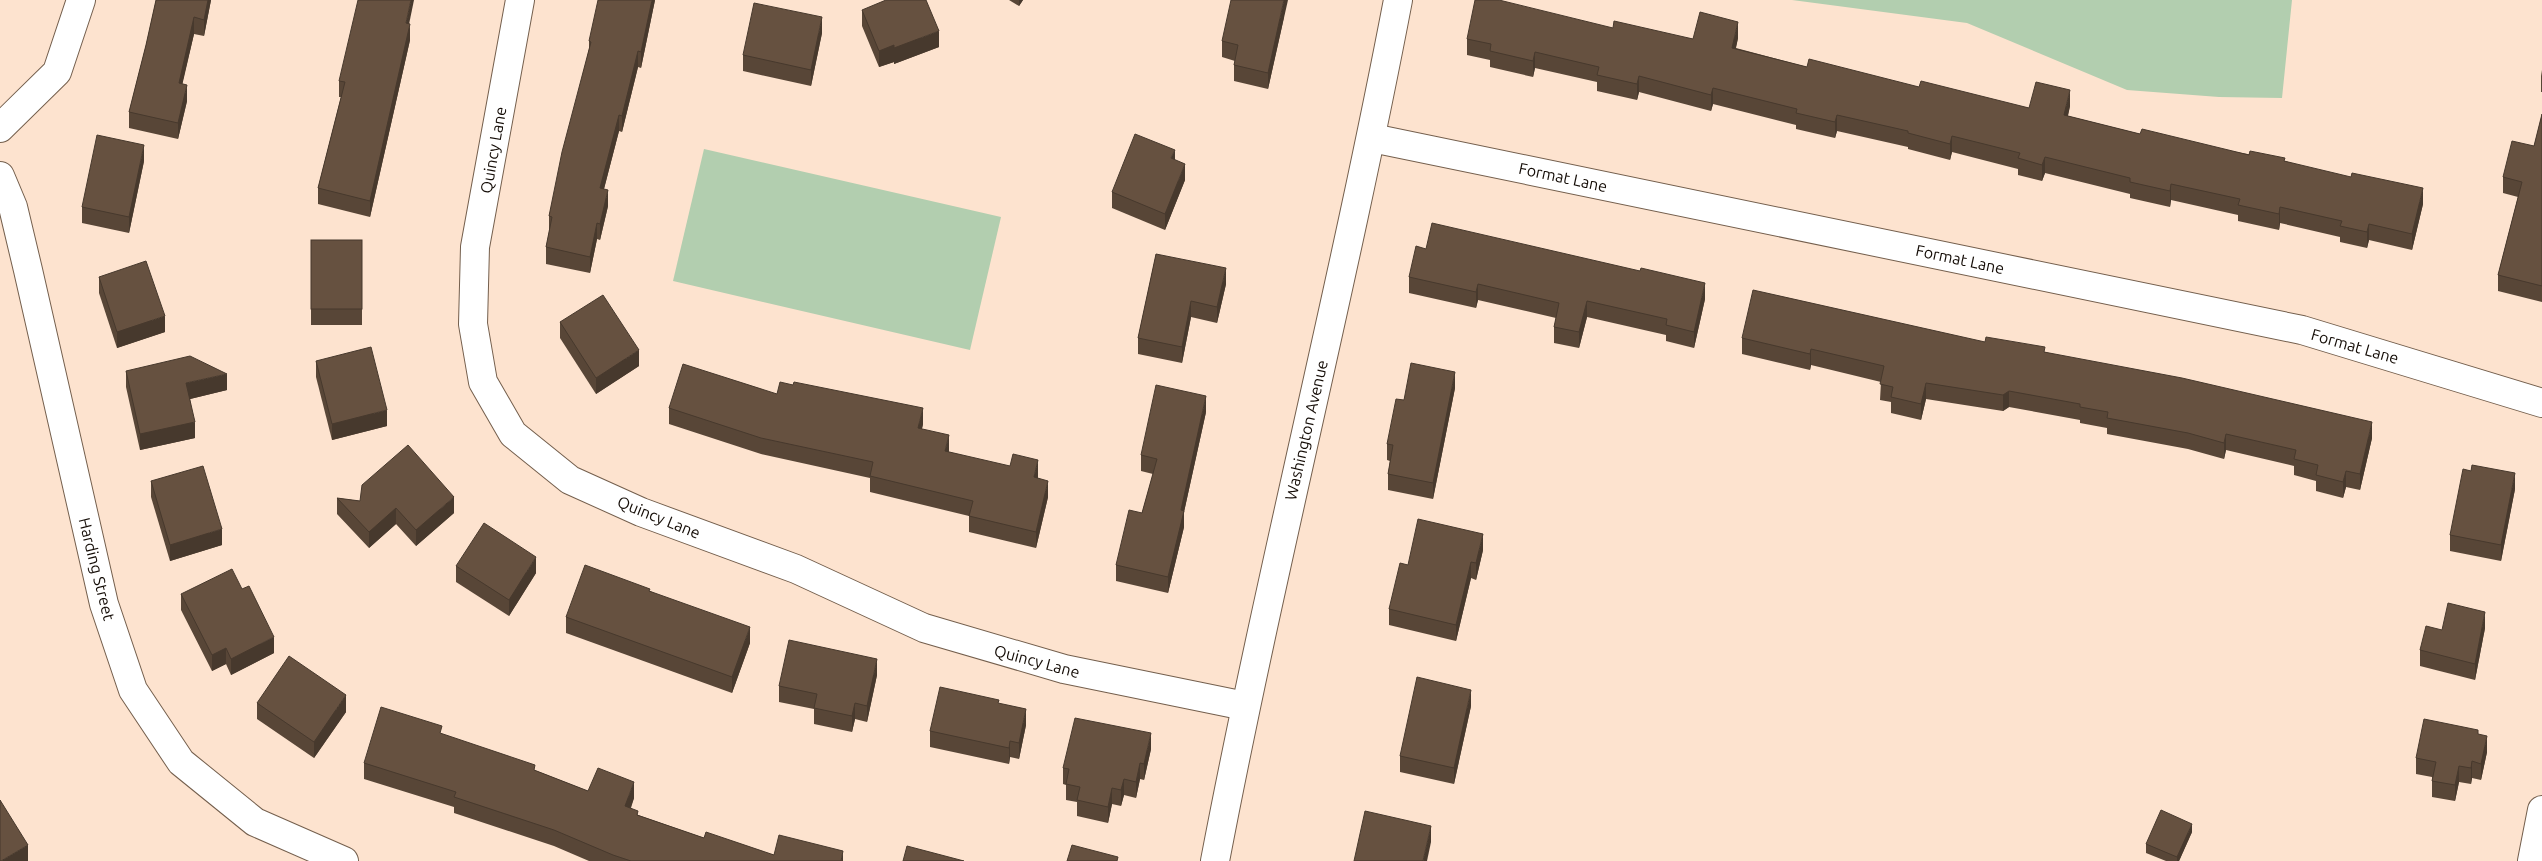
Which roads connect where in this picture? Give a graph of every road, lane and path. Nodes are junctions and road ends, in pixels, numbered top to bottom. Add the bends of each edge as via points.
1 (82, 0) edge
2 (520, 0) edge
3 (1398, 0) edge
4 (0, 128) edge
5 (1372, 138) junction
6 (0, 176) edge
7 (2542, 403) edge
8 (1245, 706) junction
9 (2542, 810) edge
10 (344, 861) edge
11 (1215, 861) edge
12 (2532, 861) edge

1 - 4 street via 57,72
2 - 8 street, Quincy Lane via 475,247 473,324 484,382 513,434 570,480 641,512 796,570 924,628 1064,669
3 - 5 street, Washington Avenue
5 - 7 street, Format Lane via 2302,330
5 - 8 street, Washington Avenue
6 - 10 street, Harding Street via 12,207 28,270 104,604 133,690 182,762 255,822
8 - 11 street, Washington Avenue
9 - 12 street

